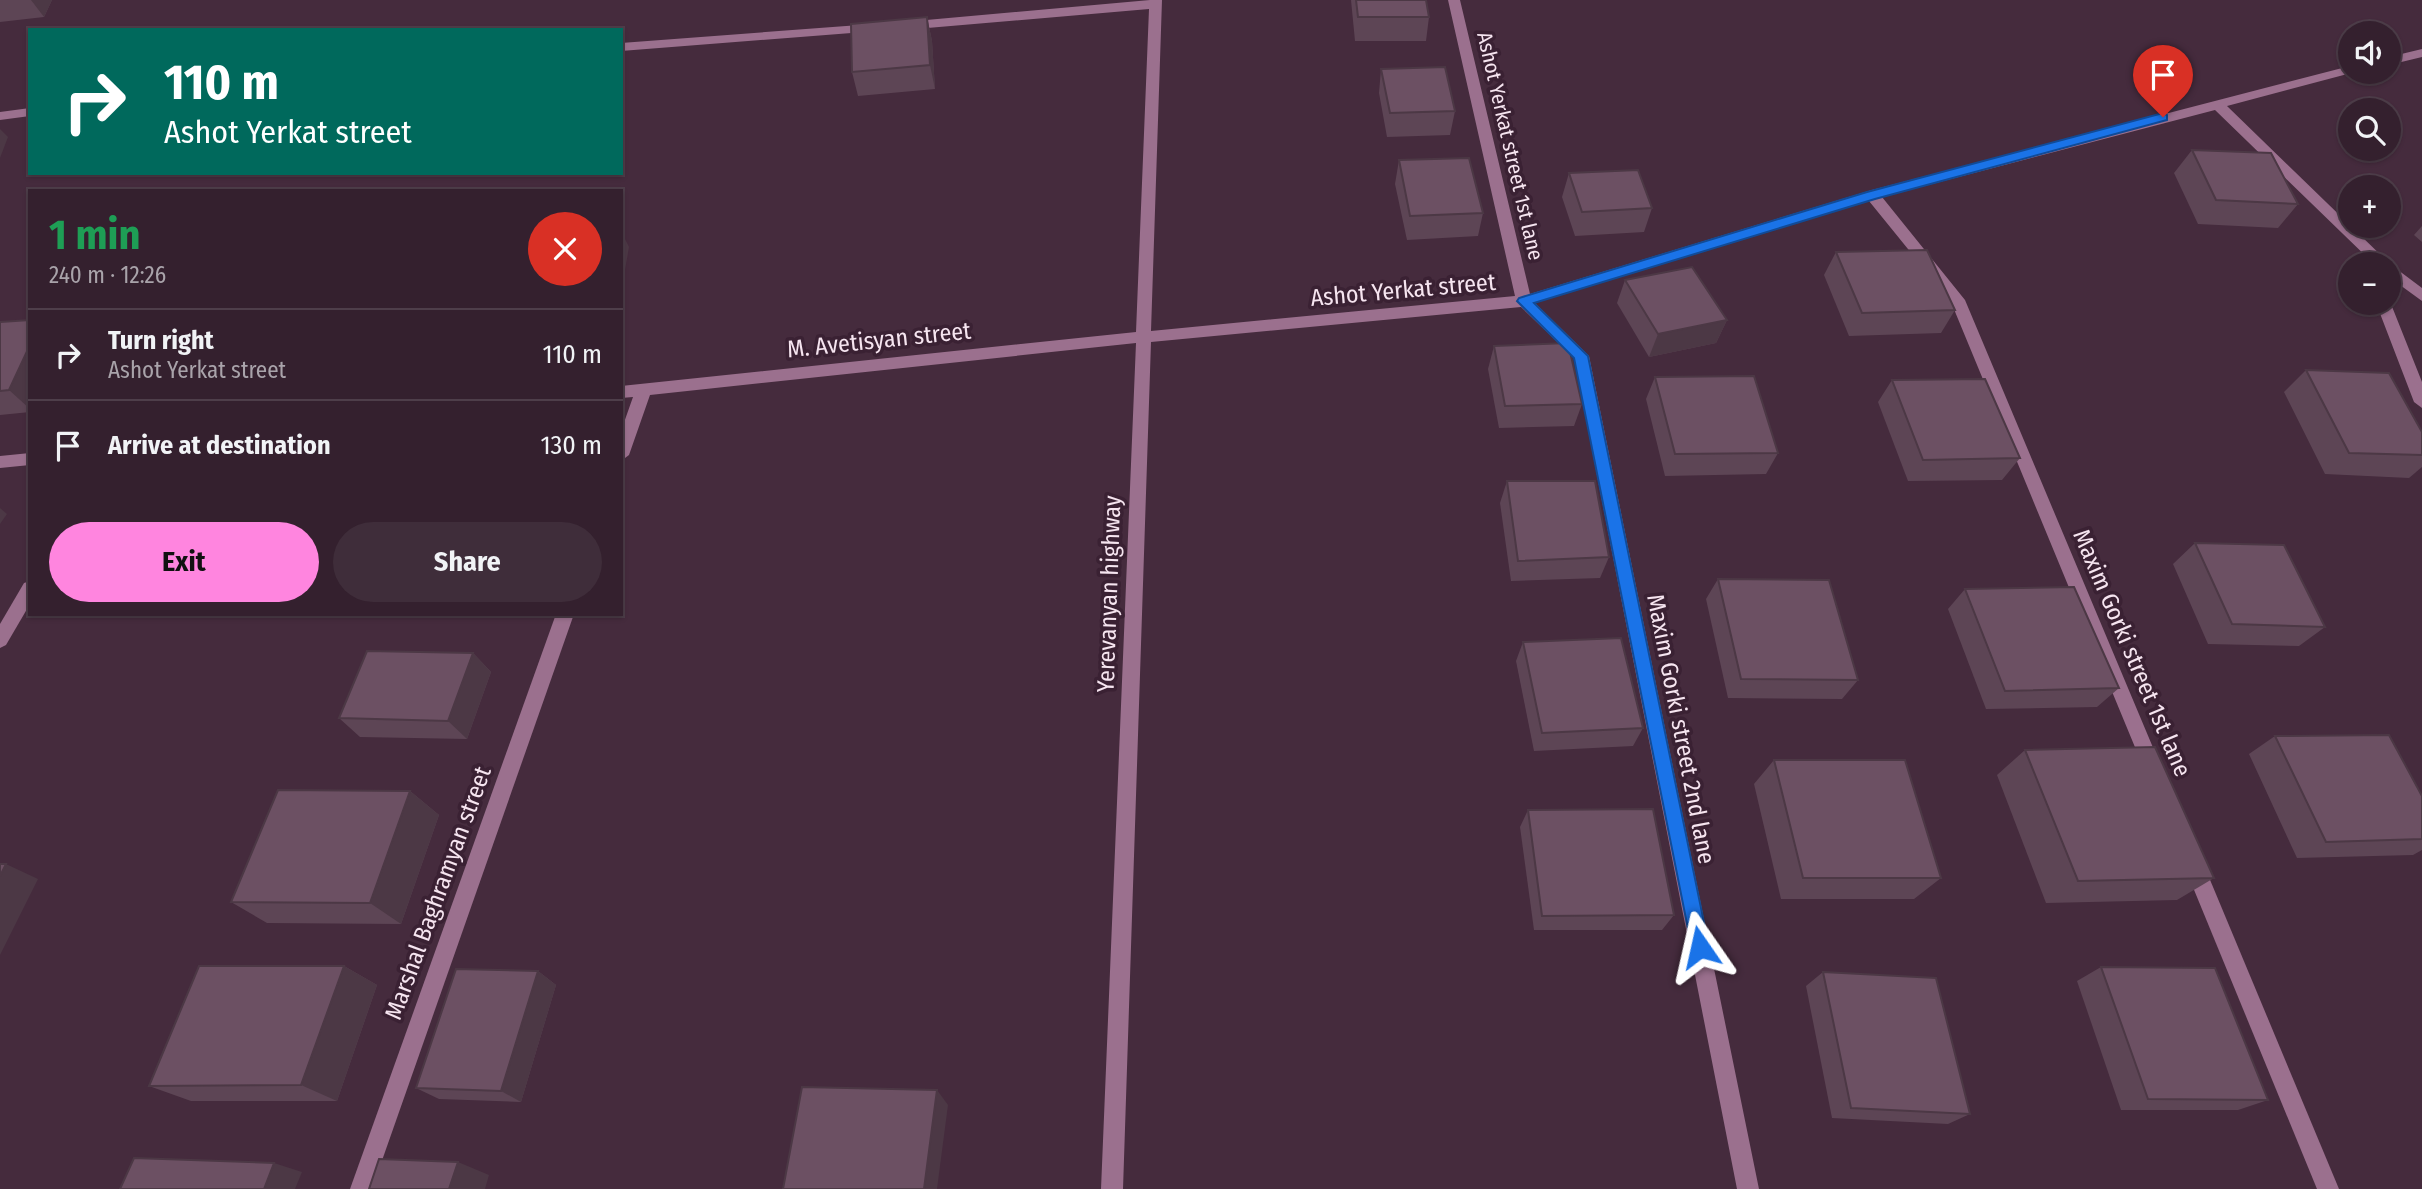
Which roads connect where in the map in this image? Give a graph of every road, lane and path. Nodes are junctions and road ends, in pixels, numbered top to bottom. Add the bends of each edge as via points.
1 (1454, 0) edge
2 (1156, 3) edge
3 (623, 47) edge
4 (2422, 53) edge
5 (2401, 58) edge
6 (2338, 73) edge
7 (2216, 103) junction
8 (28, 111) edge
9 (0, 116) edge
10 (1872, 195) junction
11 (2364, 249) junction
12 (2365, 252) edge
13 (2368, 252) edge
14 (2401, 279) edge
15 (2422, 296) edge
16 (1524, 301) junction
17 (2389, 315) edge
18 (1143, 337) junction
19 (645, 389) junction
20 (623, 392) edge
21 (2422, 402) edge
22 (623, 450) edge
23 (28, 460) edge
24 (0, 462) edge
25 (28, 591) edge
26 (564, 616) edge
27 (0, 640) edge
28 (2162, 790) edge
29 (2183, 841) edge
30 (361, 1189) edge
31 (1112, 1189) edge
32 (1748, 1189) edge
33 (2328, 1189) edge

1 - 16 street, Ashot Yerkat street 1st lane
2 - 3 street
2 - 18 street, Yerevanyan highway
4 - 5 street
6 - 7 street, Ashot Yerkat street
7 - 10 street, Ashot Yerkat street
7 - 11 street
8 - 9 street
10 - 16 street, Ashot Yerkat street
10 - 28 street, Maxim Gorki street 1st lane via 1958,300
11 - 12 street
11 - 13 street
14 - 15 street
16 - 18 street, Ashot Yerkat street
16 - 32 street, Maxim Gorki street 2nd lane via 1581,356
17 - 21 street
18 - 19 street, M. Avetisyan street
18 - 31 street, Yerevanyan highway
19 - 20 street, M. Avetisyan street
19 - 22 street
23 - 24 street
25 - 27 street
26 - 30 street, Marshal Baghramyan street
29 - 33 street

